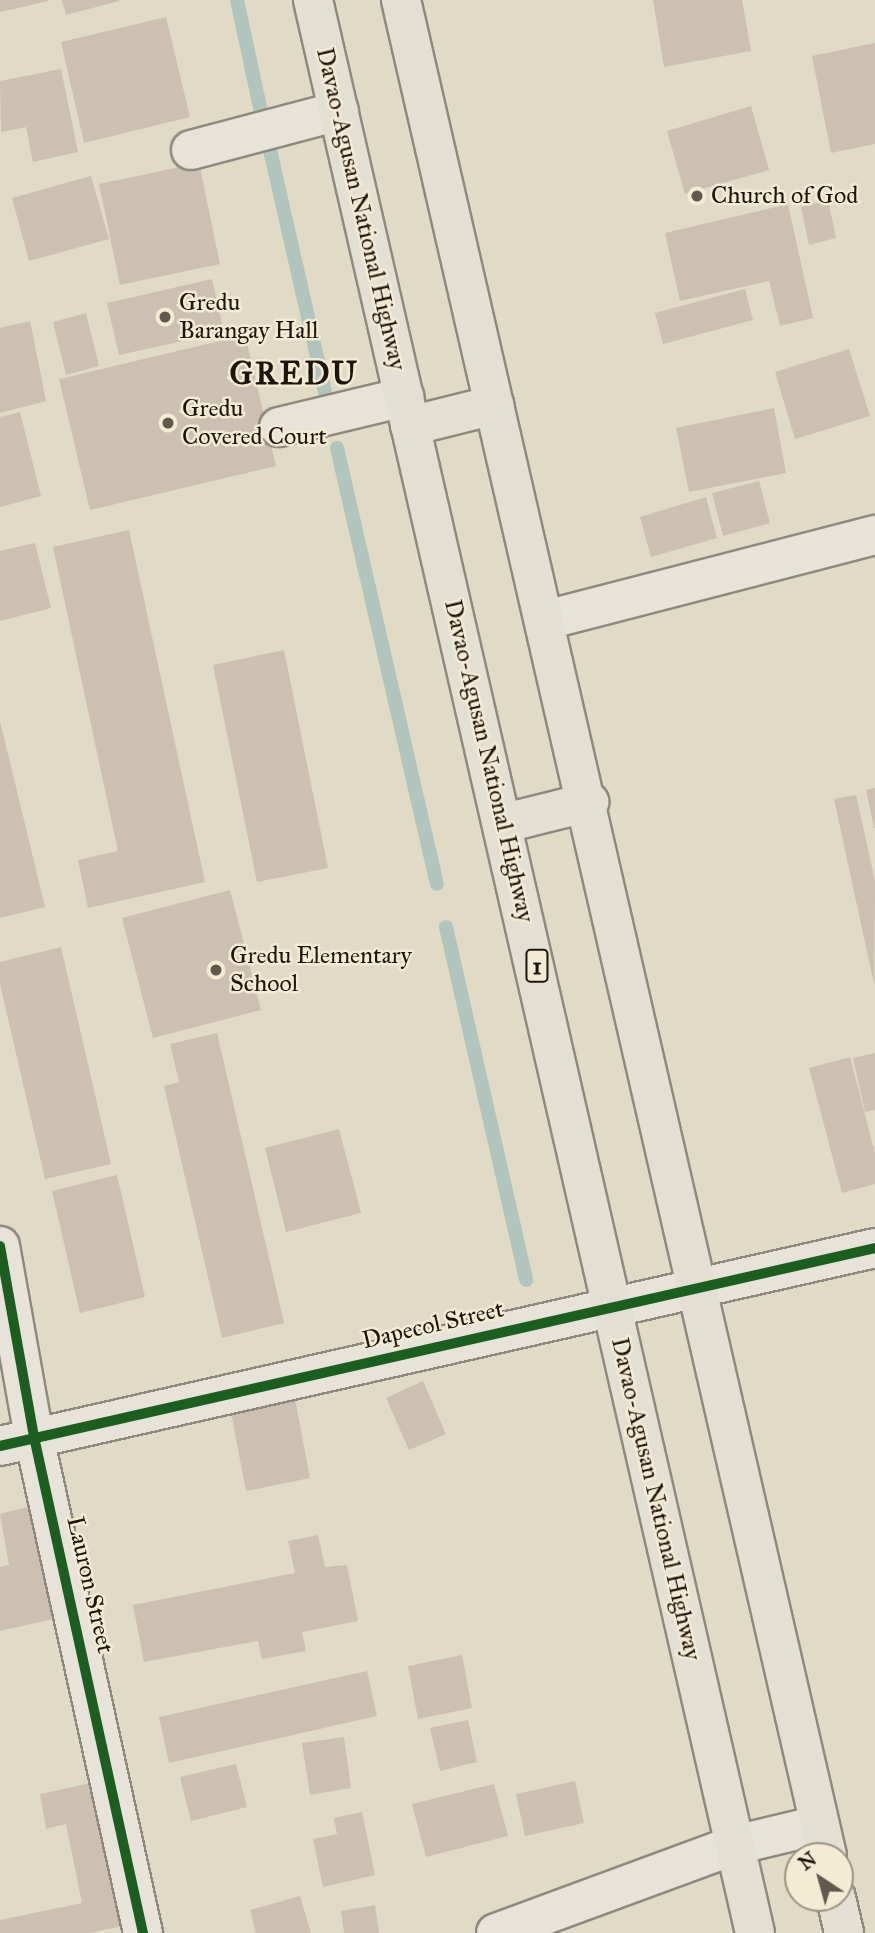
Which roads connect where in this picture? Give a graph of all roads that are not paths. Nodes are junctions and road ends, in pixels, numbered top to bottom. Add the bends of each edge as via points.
1 (313, 0) edge
2 (401, 0) edge
3 (339, 111) junction
4 (191, 150) dead end
5 (494, 405) junction
6 (407, 411) junction
7 (279, 427) dead end
8 (875, 535) edge
9 (546, 620) junction
10 (589, 802) junction
11 (505, 823) junction
12 (0, 1246) edge
13 (875, 1248) edge
14 (696, 1286) junction
15 (611, 1306) junction
16 (17, 1442) edge
17 (823, 1840) edge
18 (735, 1845) junction
19 (839, 1912) edge
20 (143, 1933) edge
21 (496, 1933) edge
22 (755, 1933) edge
23 (844, 1933) edge

1 - 3 highway, Davao-Agusan National Highway / 1
2 - 5 highway
3 - 4 street
3 - 6 highway, Davao-Agusan National Highway / 1
5 - 6 highway
5 - 9 highway
6 - 7 street
6 - 11 highway, Davao-Agusan National Highway / 1
8 - 9 street
9 - 10 highway
10 - 11 highway
10 - 14 highway
11 - 15 highway, Davao-Agusan National Highway / 1
12 - 16 street, Lauron Street
13 - 14 street, Dapecol Street
14 - 15 street, Dapecol Street
14 - 17 highway
15 - 16 street, Dapecol Street
15 - 18 highway, Davao-Agusan National Highway / 1
16 - 20 street, Lauron Street
17 - 18 street
18 - 21 street
18 - 22 highway, Davao-Agusan National Highway / 1
19 - 23 highway

